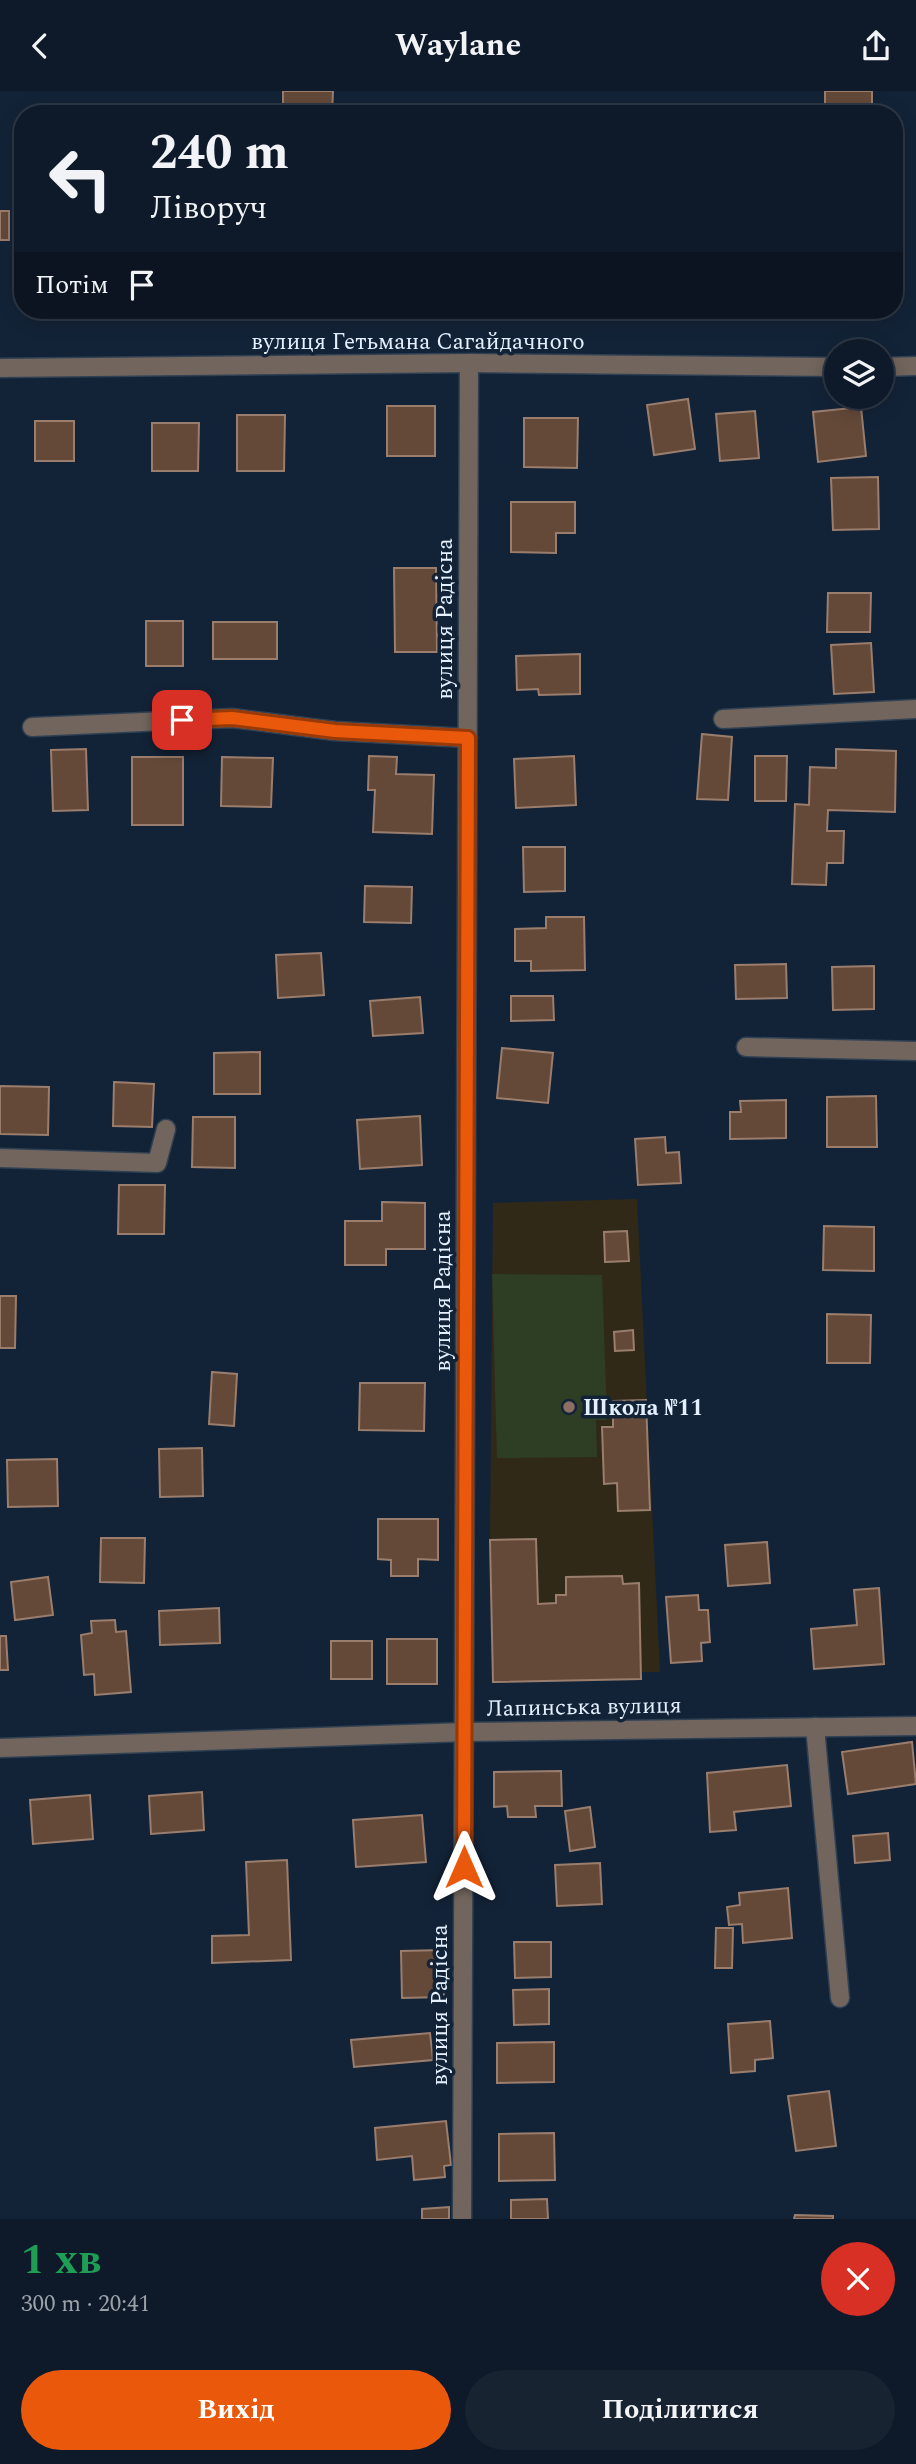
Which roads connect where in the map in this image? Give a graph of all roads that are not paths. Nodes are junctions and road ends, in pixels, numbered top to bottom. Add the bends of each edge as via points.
1 (469, 363) junction
2 (894, 366) edge
3 (916, 366) edge
4 (824, 367) edge
5 (0, 368) edge
6 (916, 709) edge
7 (723, 719) dead end
8 (32, 727) dead end
9 (468, 738) junction
10 (746, 1047) dead end
11 (916, 1051) edge
12 (166, 1129) dead end
13 (0, 1157) edge
14 (916, 1726) edge
15 (815, 1727) junction
16 (465, 1732) junction
17 (0, 1748) edge
18 (840, 1998) dead end
19 (462, 2219) edge

1 - 4 street, вулиця Гетьмана Сагайдачного
1 - 5 street, вулиця Гетьмана Сагайдачного
1 - 9 street, вулиця Радісна
2 - 3 street
6 - 7 street
8 - 9 street via 232,718 335,731
9 - 16 street, вулиця Радісна
10 - 11 street
12 - 13 street via 157,1163
14 - 15 street, Лапинська вулиця
15 - 16 street, Лапинська вулиця
15 - 18 street
16 - 17 street, Лапинська вулиця
16 - 19 street, вулиця Радісна

